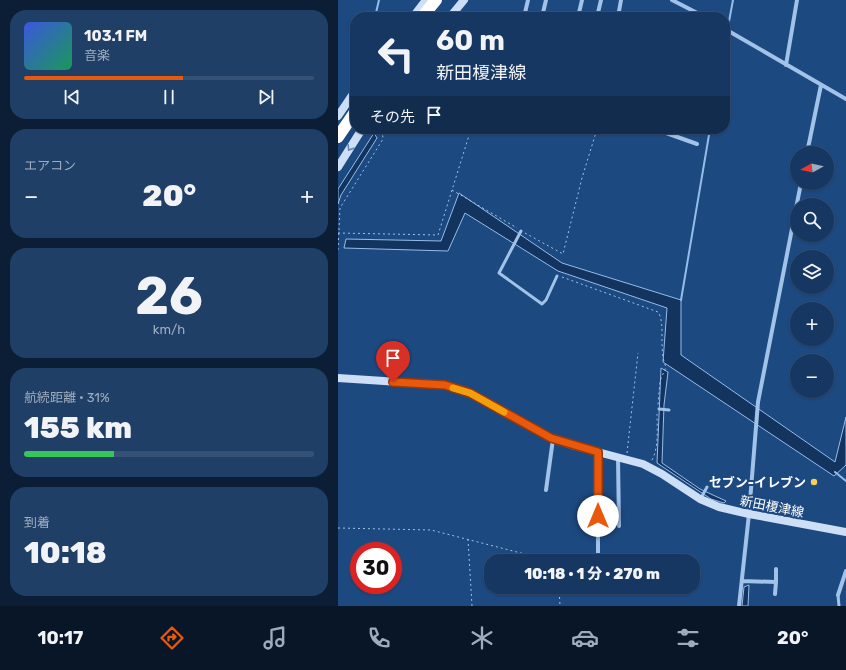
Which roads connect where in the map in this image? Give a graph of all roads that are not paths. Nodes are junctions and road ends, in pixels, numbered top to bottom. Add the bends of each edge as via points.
1 (426, 0) edge
2 (436, 0) edge
3 (441, 0) edge
4 (464, 0) edge
5 (528, 0) edge
6 (546, 0) edge
7 (582, 0) edge
8 (601, 0) edge
9 (621, 0) edge
10 (672, 0) edge
11 (797, 0) edge
12 (416, 12) edge
13 (426, 12) edge
14 (431, 12) edge
15 (454, 12) edge
16 (525, 12) edge
17 (543, 12) edge
18 (579, 12) edge
19 (598, 12) edge
20 (619, 12) edge
21 (694, 12) edge
22 (730, 32) edge
23 (786, 65) junction
24 (821, 85) junction
25 (350, 99) edge
26 (846, 99) edge
27 (350, 112) edge
28 (338, 116) edge
29 (350, 119) edge
30 (338, 130) edge
31 (359, 134) edge
32 (671, 134) edge
33 (338, 137) edge
34 (697, 144) dead end
35 (808, 146) edge
36 (338, 167) edge
37 (800, 190) edge
38 (520, 232) road end
39 (557, 276) road end
40 (338, 378) edge
41 (659, 409) dead end
42 (669, 410) dead end
43 (553, 438) junction
44 (598, 452) junction
45 (618, 457) junction
46 (707, 487) dead end
47 (546, 490) dead end
48 (700, 499) junction
49 (750, 514) junction
50 (618, 526) dead end
51 (846, 532) edge
52 (598, 554) edge
53 (776, 569) dead end
54 (846, 571) edge
55 (742, 581) junction
56 (776, 582) junction
57 (775, 594) dead end
58 (838, 595) joint
59 (739, 606) edge
60 (839, 606) edge

1 - 12 main road
2 - 13 highway
3 - 14 highway
4 - 15 main road
5 - 16 street
6 - 17 street
7 - 18 street
8 - 19 street
9 - 20 street
10 - 21 street
11 - 23 street
22 - 23 street
23 - 24 street
24 - 26 street
24 - 35 street
25 - 28 main road
27 - 30 highway
29 - 33 highway
31 -> 36 main road
32 - 34 street
37 - 49 street via 758,407
38 - 39 lane via 498,273 537,302 544,303
40 - 43 main road, 新田榎津線 via 445,385 470,393
41 - 42 lane
43 - 44 main road, 新田榎津線
43 - 47 street
44 - 45 main road, 新田榎津線
44 - 52 street
45 - 48 main road, 新田榎津線 via 642,464 662,474
45 - 50 street
46 - 48 lane
48 - 49 main road, 新田榎津線
49 - 51 main road, 新田榎津線
49 - 55 street
53 - 56 street
54 - 58 street
55 - 56 street
55 - 59 street
56 - 57 street
58 - 60 lane

